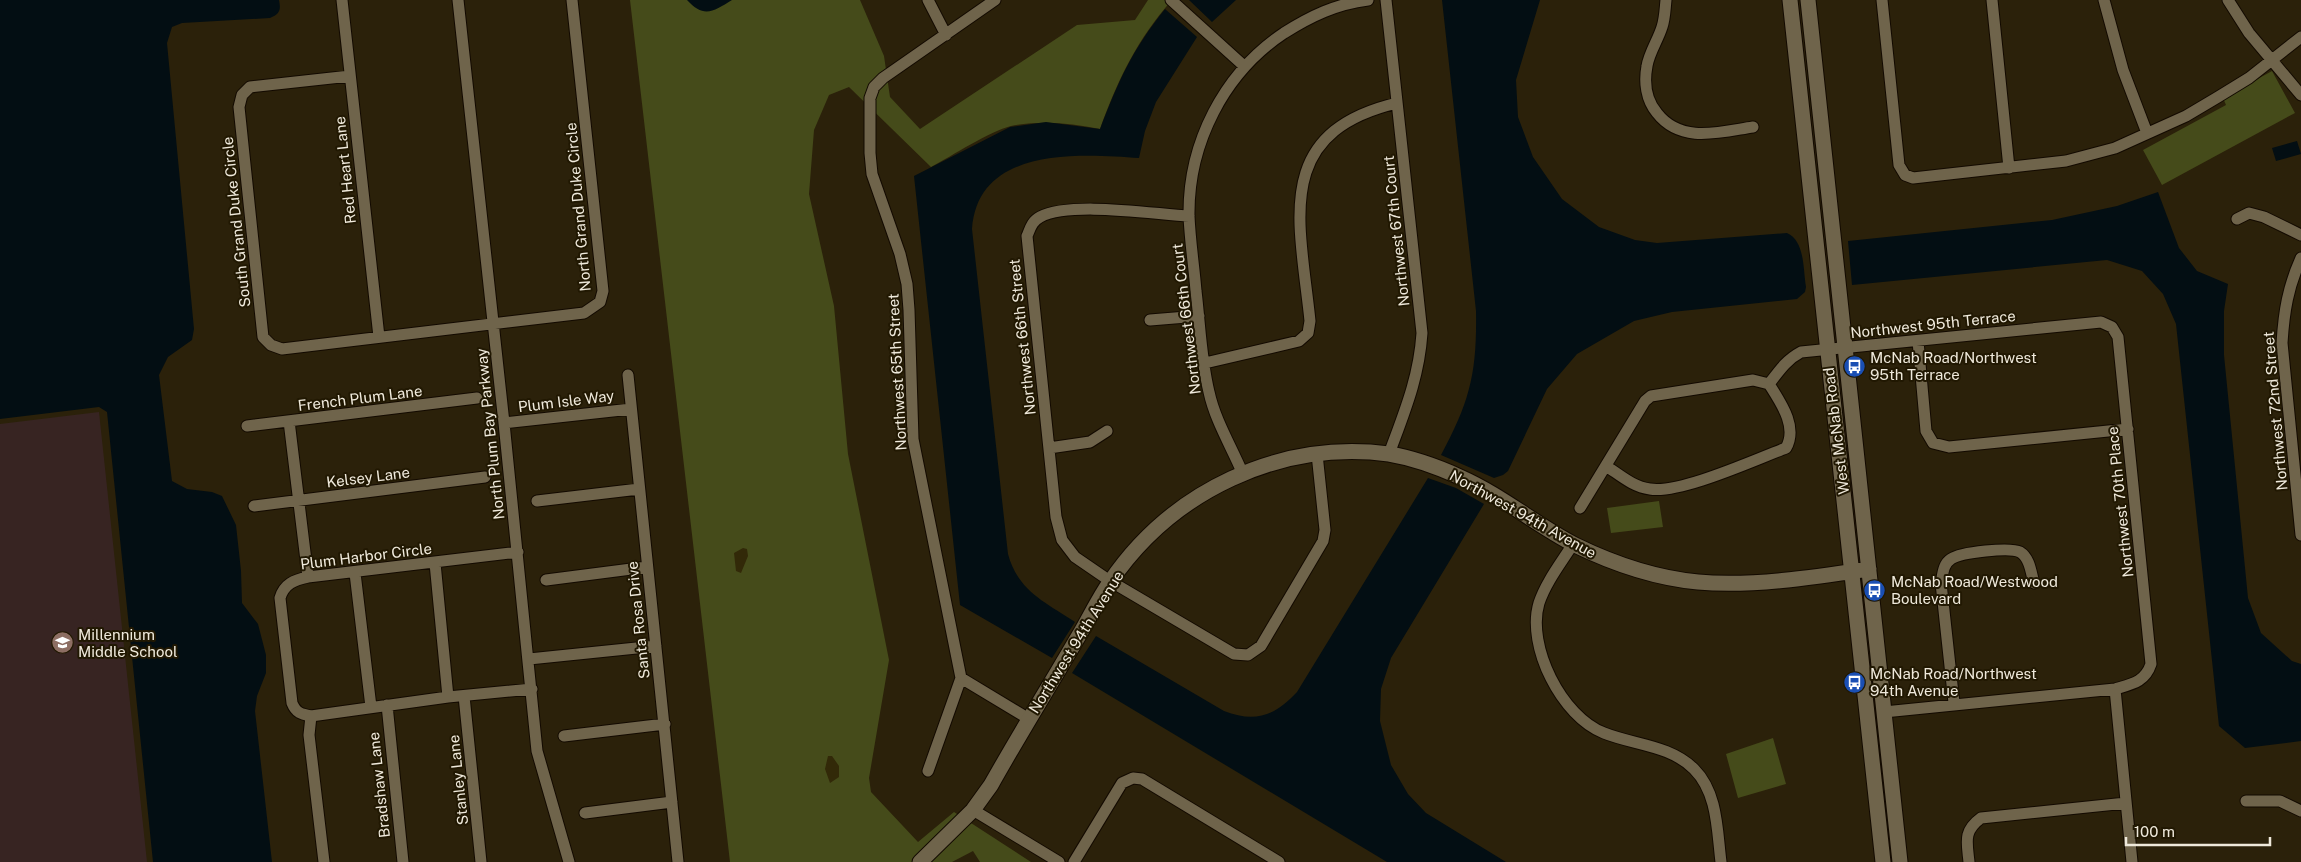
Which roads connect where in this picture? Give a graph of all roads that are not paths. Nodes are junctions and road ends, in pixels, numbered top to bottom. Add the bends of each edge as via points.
1 (342, 0) edge
2 (458, 0) edge
3 (572, 0) edge
4 (928, 0) edge
5 (995, 0) edge
6 (1171, 0) edge
7 (1368, 0) edge
8 (1386, 0) edge
9 (1666, 0) edge
10 (1790, 0) edge
11 (1808, 0) edge
12 (1882, 0) edge
13 (1992, 0) edge
14 (2104, 0) edge
15 (2228, 0) edge
16 (946, 35) junction
17 (2301, 36) edge
18 (2271, 60) junction
19 (1244, 66) junction
20 (350, 76) junction
21 (2301, 95) edge
22 (1397, 103) junction
23 (1753, 127) dead end
24 (2148, 133) junction
25 (2009, 168) junction
26 (1189, 216) junction
27 (2237, 219) dead end
28 (2301, 235) edge
29 (2301, 258) edge
30 (1199, 316) junction
31 (1150, 320) dead end
32 (494, 324) junction
33 (2112, 327) joint
34 (379, 337) junction
35 (1918, 341) junction
36 (1845, 348) junction
37 (1827, 350) junction
38 (1205, 363) junction
39 (628, 375) dead end
40 (1769, 384) junction
41 (477, 398) dead end
42 (632, 408) junction
43 (289, 421) junction
44 (504, 423) junction
45 (247, 426) dead end
46 (2128, 429) junction
47 (1107, 431) dead end
48 (1049, 448) junction
49 (1317, 454) junction
50 (1389, 454) junction
51 (1606, 466) junction
52 (1242, 472) junction
53 (485, 477) dead end
54 (639, 489) junction
55 (299, 500) junction
56 (537, 501) dead end
57 (254, 506) dead end
58 (1580, 508) dead end
59 (2301, 535) edge
60 (1573, 544) junction
61 (518, 552) junction
62 (435, 563) junction
63 (647, 567) junction
64 (1869, 569) junction
65 (1852, 571) junction
66 (355, 573) junction
67 (308, 577) junction
68 (546, 580) dead end
69 (1110, 581) junction
70 (2034, 583) dead end
71 (656, 646) junction
72 (529, 659) junction
73 (961, 678) junction
74 (532, 689) junction
75 (2115, 689) junction
76 (464, 696) junction
77 (448, 697) junction
78 (1954, 703) junction
79 (387, 705) junction
80 (371, 707) junction
81 (1884, 712) junction
82 (311, 716) junction
83 (1029, 719) junction
84 (665, 724) junction
85 (564, 736) dead end
86 (928, 771) dead end
87 (2246, 801) dead end
88 (672, 802) junction
89 (2126, 803) junction
90 (973, 810) junction
91 (2301, 811) edge
92 (585, 813) dead end
93 (324, 862) edge
94 (402, 862) edge
95 (481, 862) edge
96 (570, 862) edge
97 (678, 862) edge
98 (920, 862) edge
99 (1059, 862) edge
100 (1074, 862) edge
101 (1278, 862) edge
102 (1721, 862) edge
103 (1883, 862) edge
104 (1900, 862) edge
105 (1969, 862) edge
106 (2132, 862) edge

1 - 20 street, Red Heart Lane
2 - 32 street, North Plum Bay Parkway
3 - 32 street, North Grand Duke Circle via 603,291 600,302 584,313
4 - 16 street
5 - 16 street
6 - 19 street
7 - 19 street, Northwest 66th Court via 1326,9 1270,42
8 - 22 street, Northwest 67th Court
9 - 23 street via 1663,25 1647,65 1646,87 1652,107 1664,123 1679,131 1695,134
10 - 37 main road, West McNab Road
11 - 36 main road, West McNab Road
12 - 25 street via 1899,165 1904,175 1913,178
13 - 25 street
14 - 24 street via 2123,70
15 - 18 street
16 - 73 street, Northwest 65th Street via 874,87 870,98 870,153 877,194 900,254 907,284 913,439
17 - 18 street
18 - 21 street
18 - 24 street via 2218,98
19 - 26 street, Northwest 66th Court via 1211,115 1200,145
20 - 34 street, Red Heart Lane
20 - 34 street, South Grand Duke Circle via 250,87 242,95 239,107 264,337 271,345 282,349
22 - 38 street via 1372,109 1336,128 1307,167 1300,196 1300,224 1310,321 1308,333 1299,341
22 - 50 street, Northwest 67th Court via 1422,333 1415,382
24 - 25 street via 2115,148 2066,161
26 - 30 street, Northwest 66th Court
26 - 48 street, Northwest 66th Street via 1074,210 1055,212 1038,218 1032,224 1027,236
27 - 28 street via 2249,213
29 - 59 street, Northwest 72nd Street via 2290,282 2282,343
30 - 31 street
30 - 38 street, Northwest 66th Court
32 - 34 street, North Grand Duke Circle
32 - 44 street, North Plum Bay Parkway
33 - 35 street, Northwest 95th Terrace via 2101,322
33 - 46 street, Northwest 70th Place via 2118,337
35 - 36 street, Northwest 95th Terrace
35 - 46 street via 1926,431 1933,443 1949,447
36 - 37 street, Northwest 95th Terrace
36 - 64 main road, West McNab Road
37 - 40 street, Northwest 95th Terrace via 1801,352 1792,357
37 - 65 main road, West McNab Road
38 - 52 street, Northwest 66th Court via 1208,392
39 - 42 street, Santa Rosa Drive
40 - 51 street via 1753,380 1651,396
40 - 51 street via 1792,430 1786,448 1674,489 1648,489 1632,484
41 - 43 street, French Plum Lane
42 - 44 street, Plum Isle Way
42 - 54 street, Santa Rosa Drive
43 - 45 street, French Plum Lane
43 - 55 street
44 - 61 street, North Plum Bay Parkway
46 - 75 street, Northwest 70th Place via 2151,664 2139,682
47 - 48 street via 1090,442
48 - 69 street, Northwest 66th Street via 1056,516 1062,540 1076,557
49 - 50 main road, Northwest 94th Avenue
49 - 52 main road, Northwest 94th Avenue via 1279,460
49 - 69 street, Northwest 66th Street via 1325,530 1323,541 1261,646 1248,655 1234,654
50 - 60 main road, Northwest 94th Avenue via 1428,464 1462,478
51 - 58 street
52 - 69 main road, Northwest 94th Avenue via 1183,507 1136,551
53 - 55 street, Kelsey Lane
54 - 56 street
54 - 63 street, Santa Rosa Drive
55 - 57 street, Kelsey Lane
55 - 67 street
60 - 65 main road, Northwest 94th Avenue via 1619,564 1658,576 1699,582 1751,582
60 - 102 street via 1539,604 1537,626 1550,676 1564,700 1581,718 1602,732 1664,750 1695,770 1707,787 1714,808
61 - 62 street, Plum Harbor Circle
61 - 72 street, North Plum Bay Parkway
62 - 66 street, Plum Harbor Circle
62 - 77 street
63 - 68 street
63 - 71 street, Santa Rosa Drive
64 - 65 main road, Northwest 94th Avenue
64 - 81 main road, West McNab Road
65 - 103 main road, West McNab Road
66 - 67 street, Plum Harbor Circle
66 - 80 street
67 - 82 street, Plum Harbor Circle via 288,585 280,598 292,703 300,714
69 - 83 main road, Northwest 94th Avenue
70 - 78 street via 2027,558 2011,549 1964,554 1944,566 1941,583
71 - 72 street
71 - 84 street, Santa Rosa Drive
72 - 74 street, North Plum Bay Parkway
73 - 83 street
73 - 86 street
74 - 76 street
74 - 96 street, North Plum Bay Parkway via 537,751
75 - 78 street
75 - 89 street
76 - 77 street
76 - 95 street, Stanley Lane
77 - 79 street
78 - 81 street
79 - 80 street
79 - 94 street, Bradshaw Lane
80 - 82 street
81 - 104 main road, West McNab Road
82 - 93 street via 309,735
83 - 90 main road, Northwest 94th Avenue
84 - 85 street
84 - 88 street, Santa Rosa Drive
87 - 91 street via 2280,801
88 - 92 street
88 - 97 street, Santa Rosa Drive
89 - 105 street via 1982,818 1966,836
89 - 106 street
90 - 98 main road, Northwest 94th Avenue
90 - 99 street
100 - 101 street via 1122,783 1133,778 1142,778

